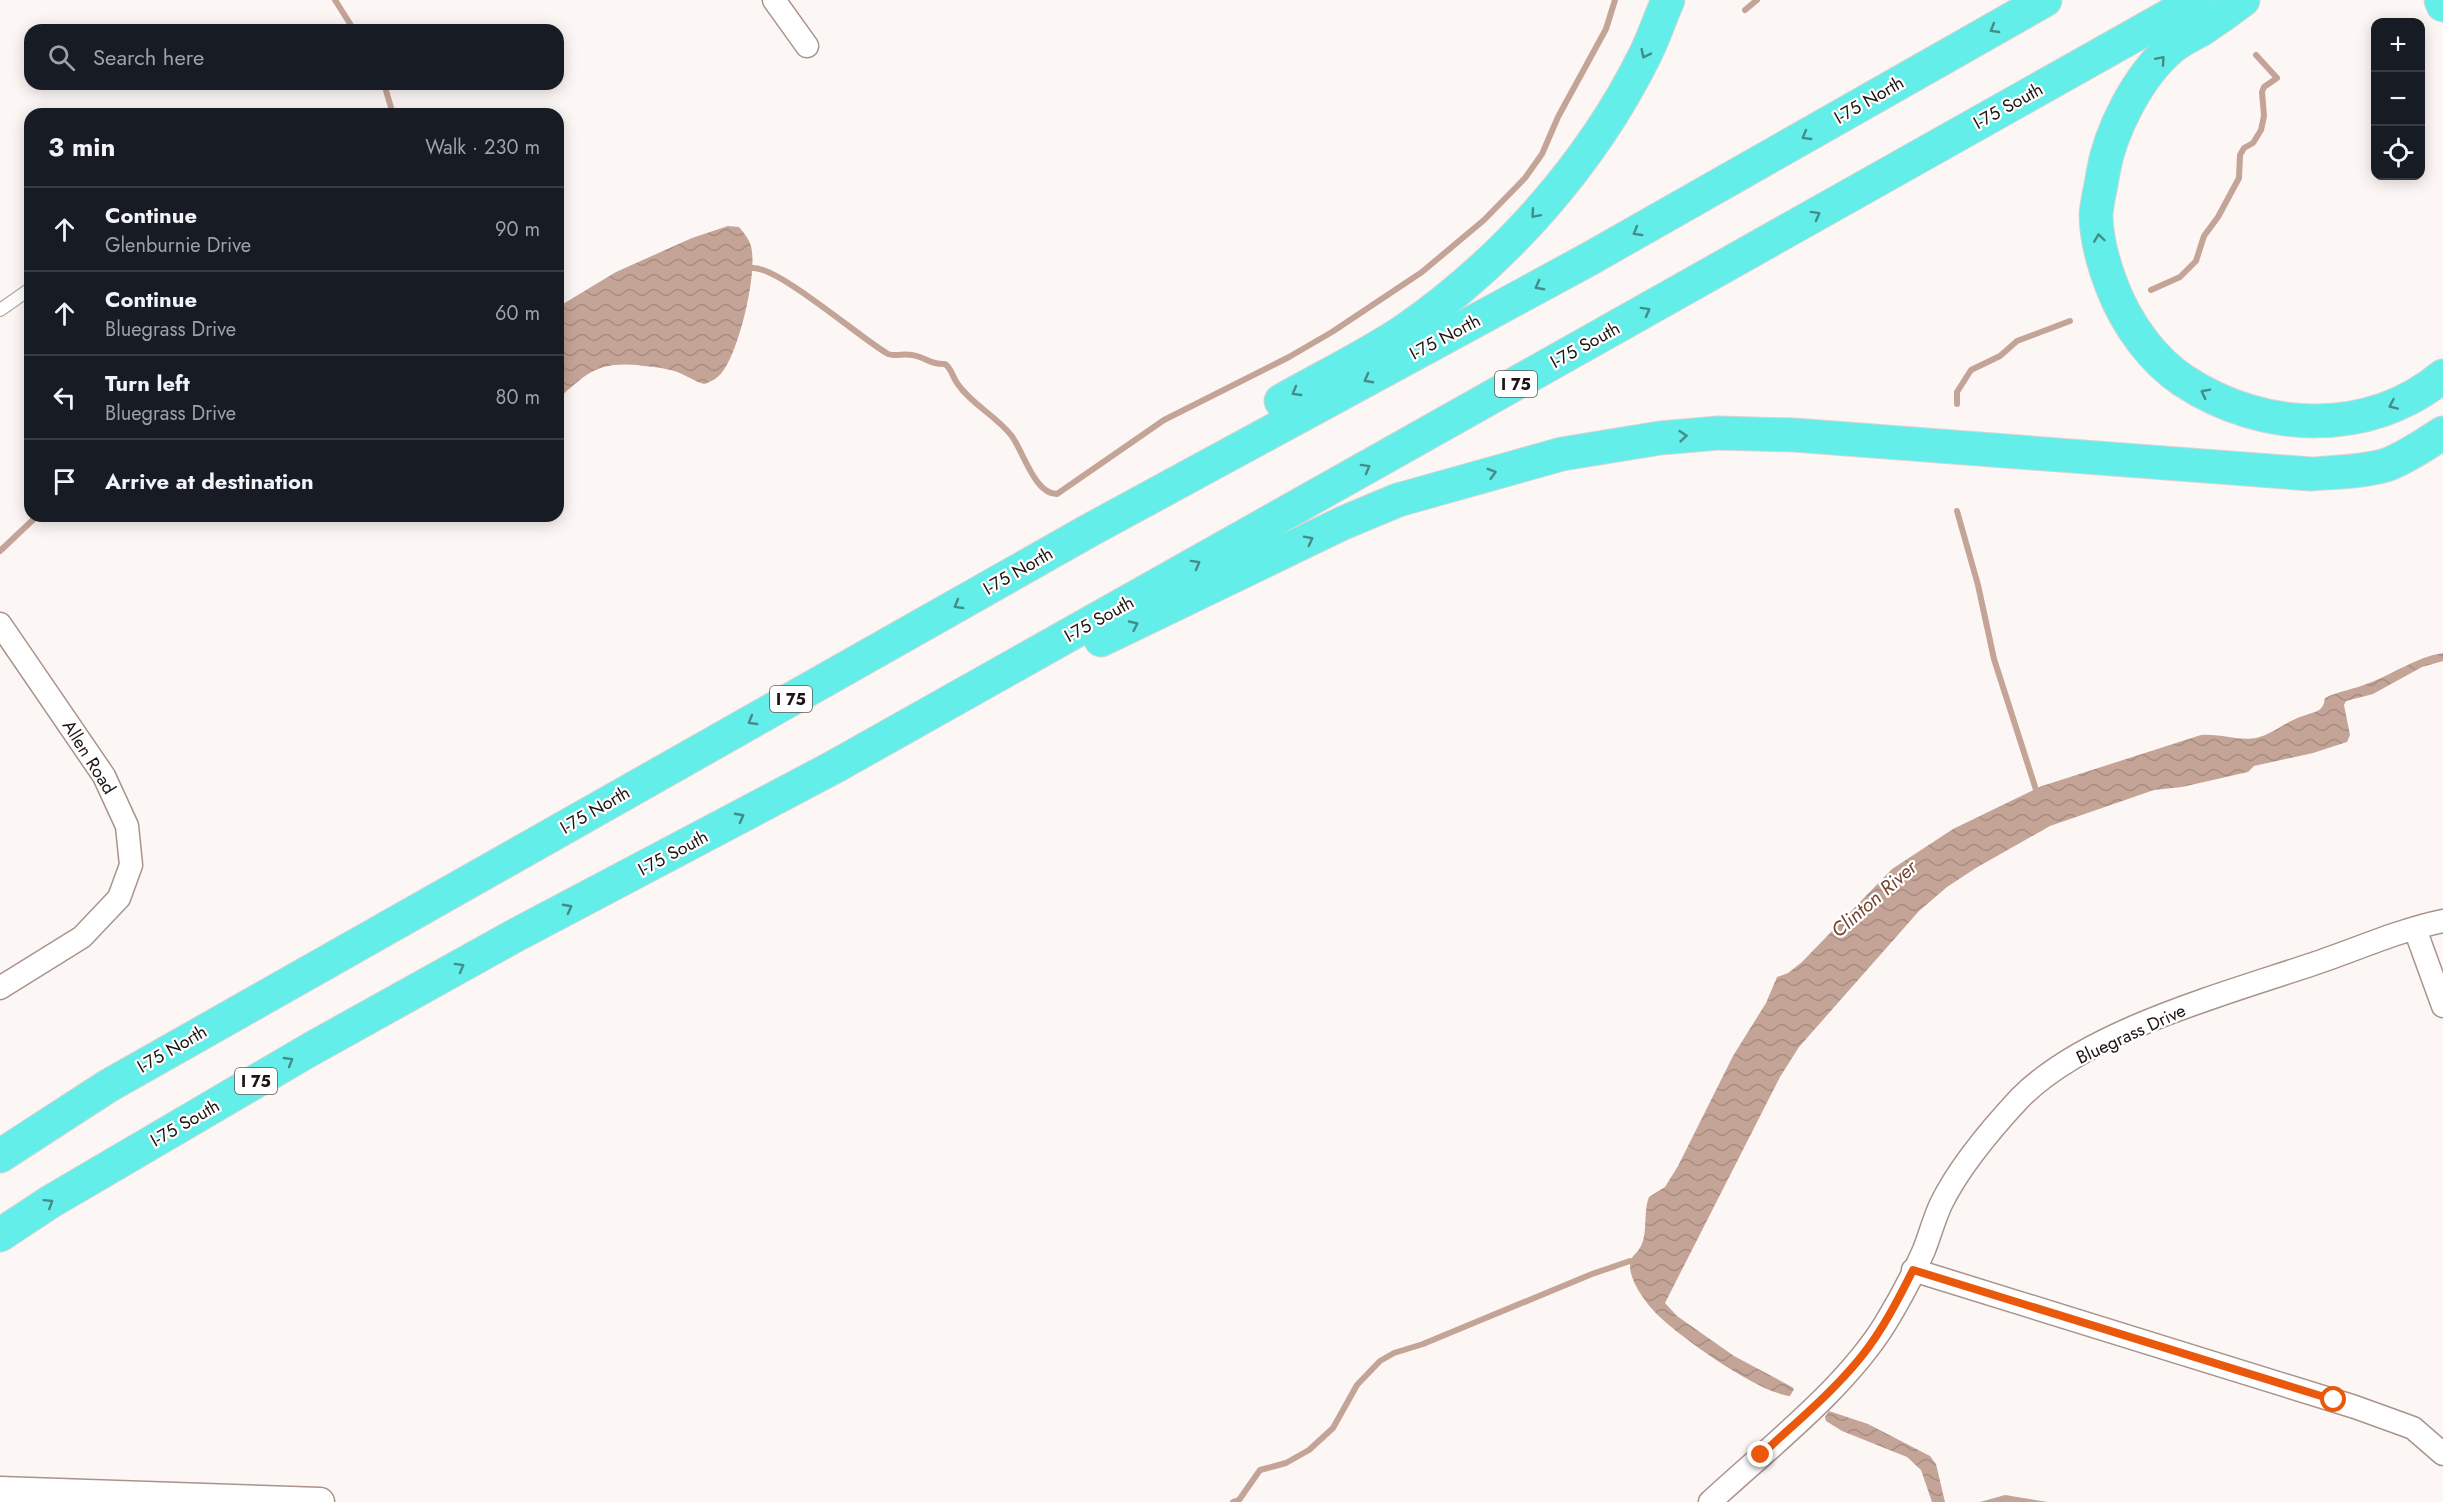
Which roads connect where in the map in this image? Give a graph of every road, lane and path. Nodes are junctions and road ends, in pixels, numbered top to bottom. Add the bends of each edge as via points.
1 (774, 0) edge
2 (1668, 0) edge
3 (2045, 0) edge
4 (2197, 0) edge
5 (2243, 0) edge
6 (2441, 0) edge
7 (2443, 5) edge
8 (807, 46) dead end
9 (24, 293) edge
10 (0, 310) edge
11 (2443, 376) edge
12 (2443, 433) edge
13 (1090, 530) junction
14 (0, 624) edge
15 (834, 767) junction
16 (2443, 921) edge
17 (2415, 929) junction
18 (0, 988) edge
19 (2443, 1006) edge
20 (0, 1156) edge
21 (0, 1235) edge
22 (1913, 1270) junction
23 (2443, 1454) edge
24 (0, 1491) edge
25 (320, 1502) edge
26 (1710, 1502) edge

1 - 8 street
2 -> 13 highway via 1646,54 1584,155 1489,263 1403,331 1171,464
3 -> 13 highway, I-75 North / I 75 via 1591,258
15 -> 4 highway, I-75 South / I 75
11 -> 5 highway via 2427,389 2359,418 2295,420 2245,410 2182,380 2148,348 2122,311 2099,243 2096,213 2110,141 2151,70 2171,48
6 - 7 highway
9 - 10 lane
15 -> 12 highway via 1343,523 1398,500 1562,454 1719,433 1874,440 2311,474 2385,465
13 -> 20 highway, I-75 North / I 75 via 108,1086
14 - 18 street, Allen Road via 104,776 127,826 131,865 119,898 82,937
21 -> 15 highway, I-75 South / I 75 via 311,1049 516,935
16 - 17 street, Bluegrass Drive
17 - 19 street
17 - 22 street, Bluegrass Drive via 2164,1015 2097,1045 2054,1071 2022,1097 1976,1150 1942,1203
22 - 23 street via 2355,1407 2413,1428
22 - 26 street, Bluegrass Drive via 1884,1325 1861,1358
24 - 25 street

